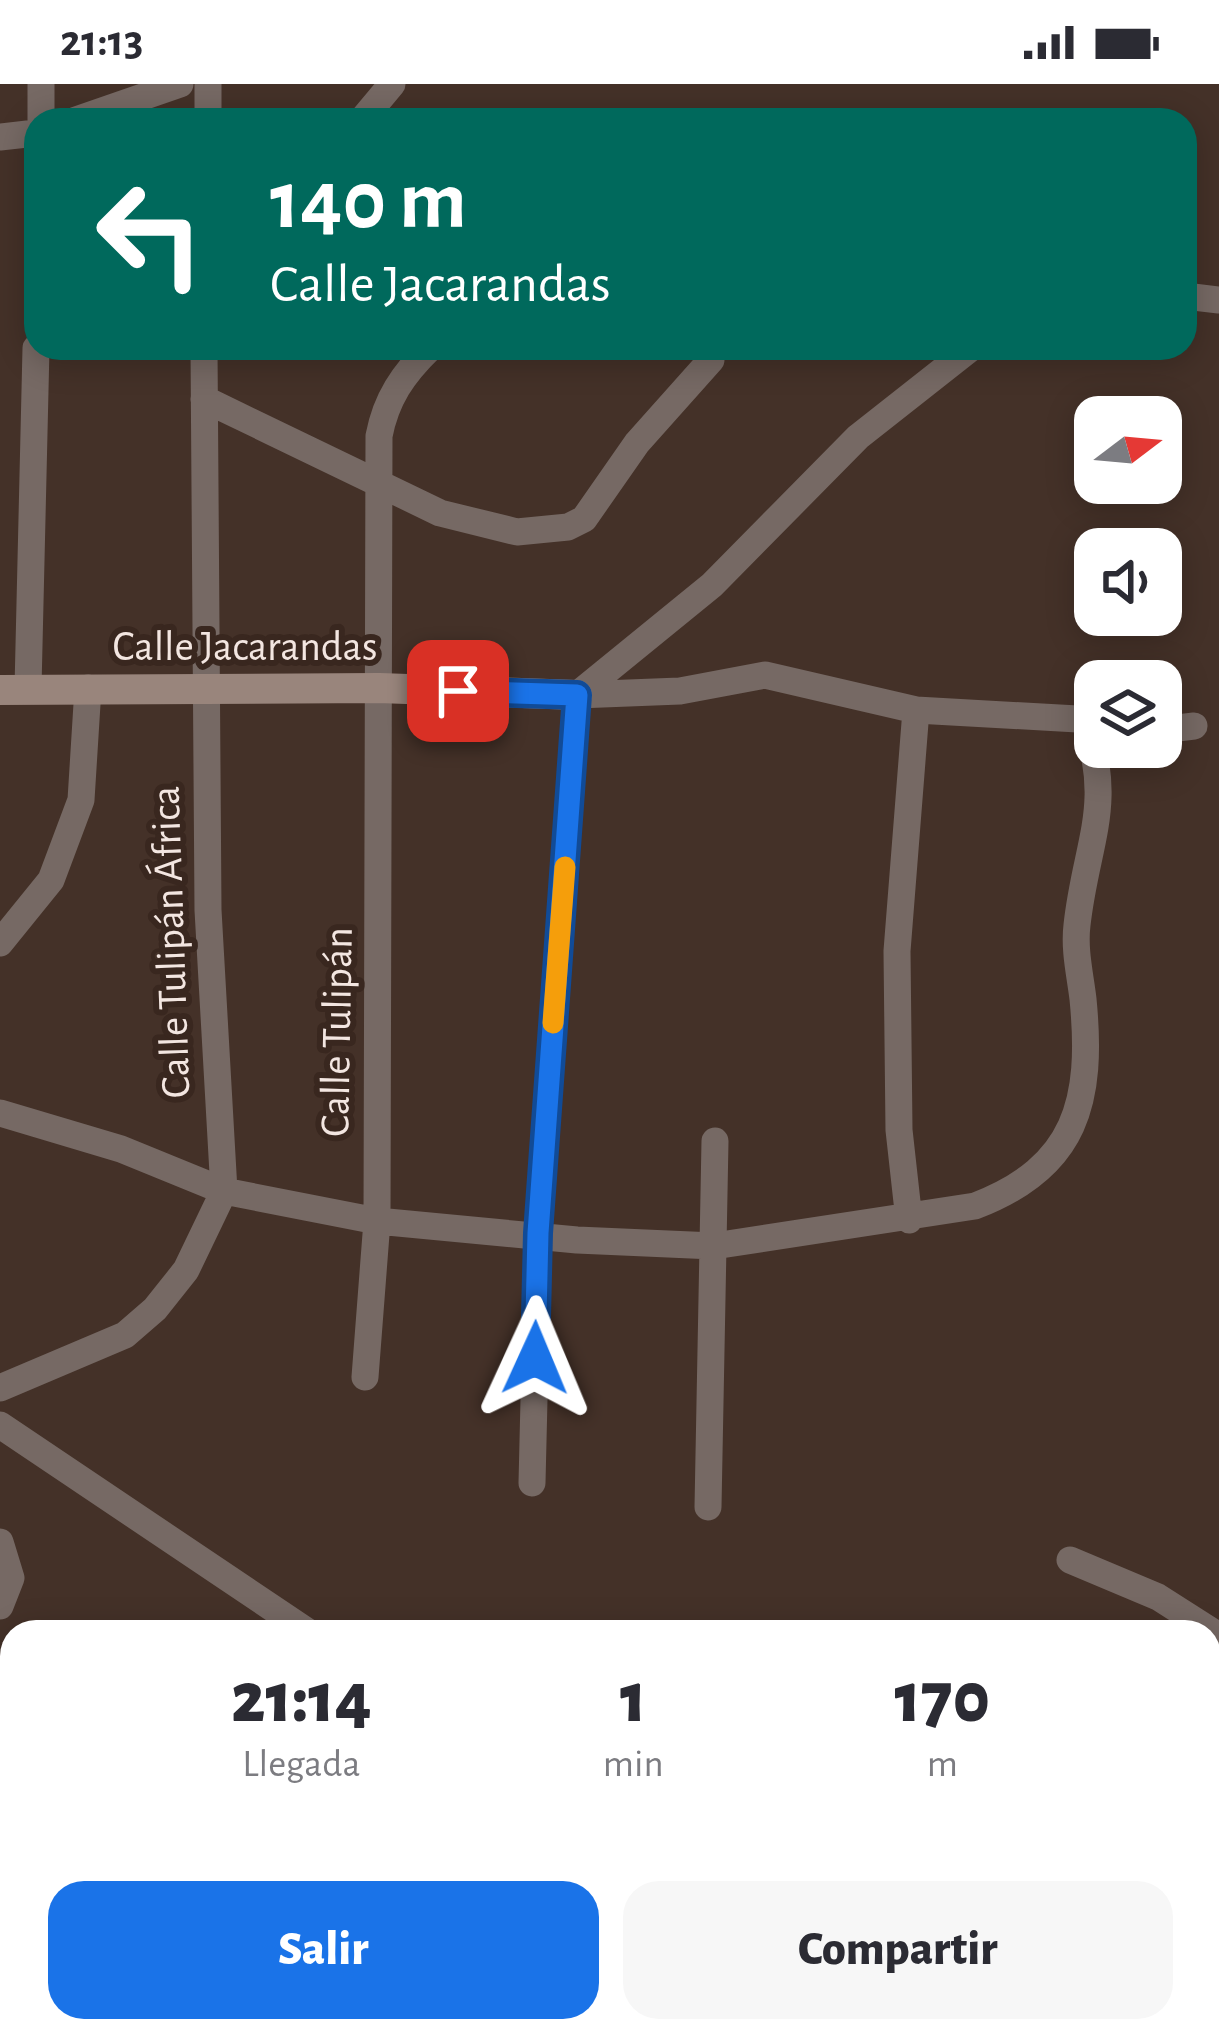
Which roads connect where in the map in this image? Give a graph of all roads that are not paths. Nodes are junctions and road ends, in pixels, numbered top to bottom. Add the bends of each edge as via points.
1 (181, 84) edge
2 (392, 84) edge
3 (111, 108) edge
4 (372, 108) edge
5 (35, 360) edge
6 (204, 360) edge
7 (417, 360) edge
8 (711, 360) dead end
9 (955, 360) edge
10 (204, 399) junction
11 (383, 486) junction
12 (88, 688) junction
13 (379, 688) junction
14 (14, 689) edge
15 (206, 689) junction
16 (577, 695) junction
17 (916, 710) junction
18 (1074, 718) edge
19 (1194, 726) dead end
20 (1182, 727) edge
21 (1096, 768) edge
22 (0, 943) edge
23 (0, 1113) edge
24 (716, 1141) dead end
25 (224, 1191) junction
26 (909, 1220) junction
27 (377, 1221) junction
28 (538, 1233) junction
29 (714, 1246) junction
30 (365, 1377) dead end
31 (0, 1388) edge
32 (0, 1425) edge
33 (532, 1483) dead end
34 (708, 1507) dead end
35 (0, 1542) edge
36 (1070, 1560) dead end
37 (4, 1601) edge
38 (290, 1620) edge
39 (1194, 1620) edge

1 - 3 street
2 - 4 street
5 - 14 street
6 - 10 street
7 - 11 street, Calle Tulipán via 385,408
8 - 11 street via 637,443 584,519 568,527 477,527
9 - 16 street via 858,437 712,585
10 - 11 street
10 - 15 street
11 - 13 street, Calle Tulipán
12 - 14 street, Calle Jacarandas
12 - 15 street, Calle Jacarandas
12 - 22 street via 80,800 51,880
13 - 15 street, Calle Jacarandas
13 - 16 street, Calle Jacarandas
13 - 27 street, Calle Tulipán
15 - 25 street, Calle Tulipán África
16 - 17 street, Calle Jacarandas via 680,692 765,675
16 - 28 street
17 - 18 street, Calle Jacarandas
17 - 26 street via 897,951
19 - 20 street
21 - 26 street via 1100,814 1077,922 1086,1052 1077,1108 1046,1168 1014,1191
23 - 25 street
24 - 29 street
25 - 27 street
25 - 31 street via 185,1270 140,1322
26 - 29 street
27 - 28 street
27 - 30 street, Calle Tulipán
28 - 29 street
28 - 33 street
29 - 34 street
32 - 38 street
35 - 37 street via 11,1578
36 - 39 street

